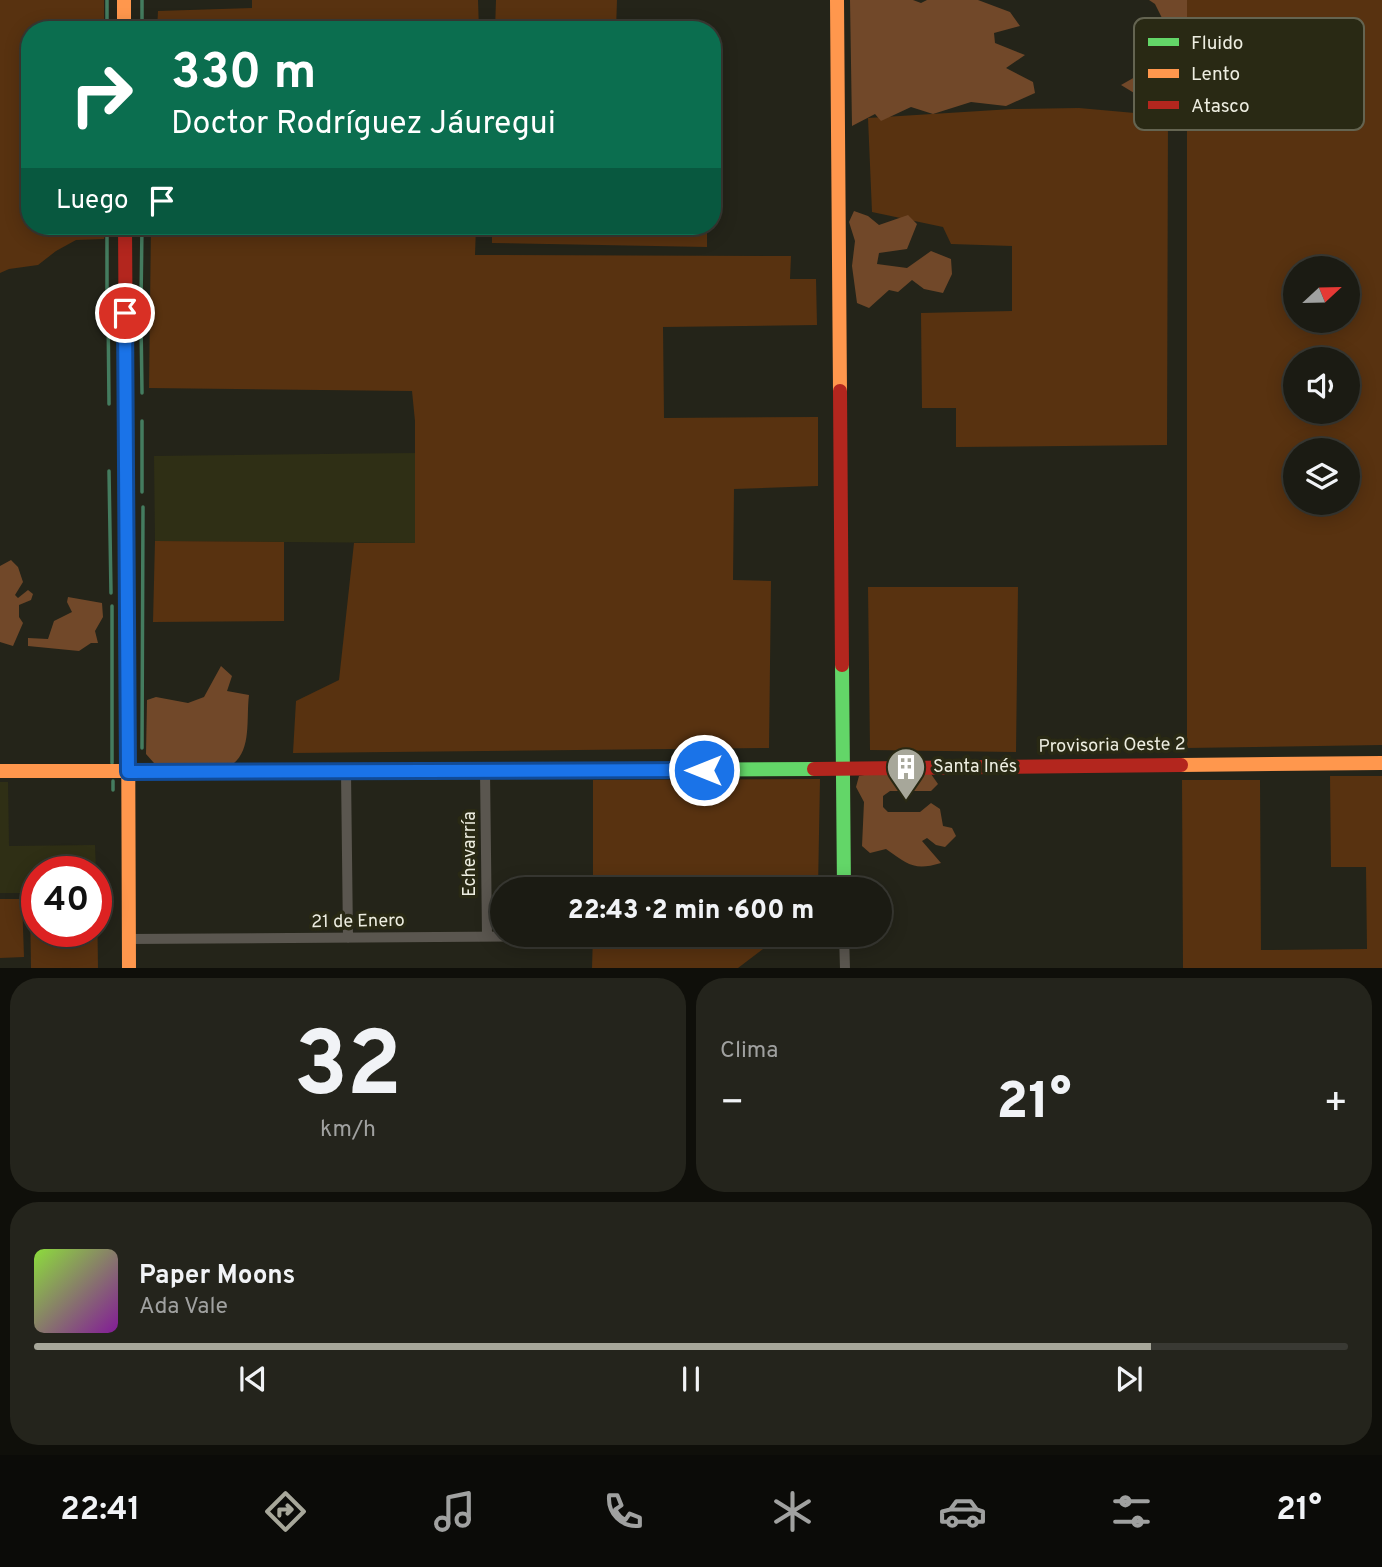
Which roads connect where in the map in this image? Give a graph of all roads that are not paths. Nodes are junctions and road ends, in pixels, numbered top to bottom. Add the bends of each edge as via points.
1 (124, 0) edge
2 (837, 0) edge
3 (124, 21) edge
4 (125, 235) edge
5 (1382, 763) edge
6 (843, 769) junction
7 (0, 771) edge
8 (485, 771) junction
9 (128, 772) junction
10 (346, 772) junction
11 (844, 877) edge
12 (487, 936) joint
13 (348, 938) junction
14 (128, 939) junction
15 (844, 947) edge
16 (129, 968) edge
17 (845, 968) edge

1 - 3 street
2 - 6 street
4 - 9 street
5 - 6 street, Provisoria Oeste 2
6 - 8 street
6 - 11 street
7 - 9 street
8 - 10 street
8 - 12 street, Echevarría
9 - 10 street
9 - 14 street
10 - 13 street
12 - 13 street, 21 de Enero
13 - 14 street, 21 de Enero
14 - 16 street
15 - 17 street

